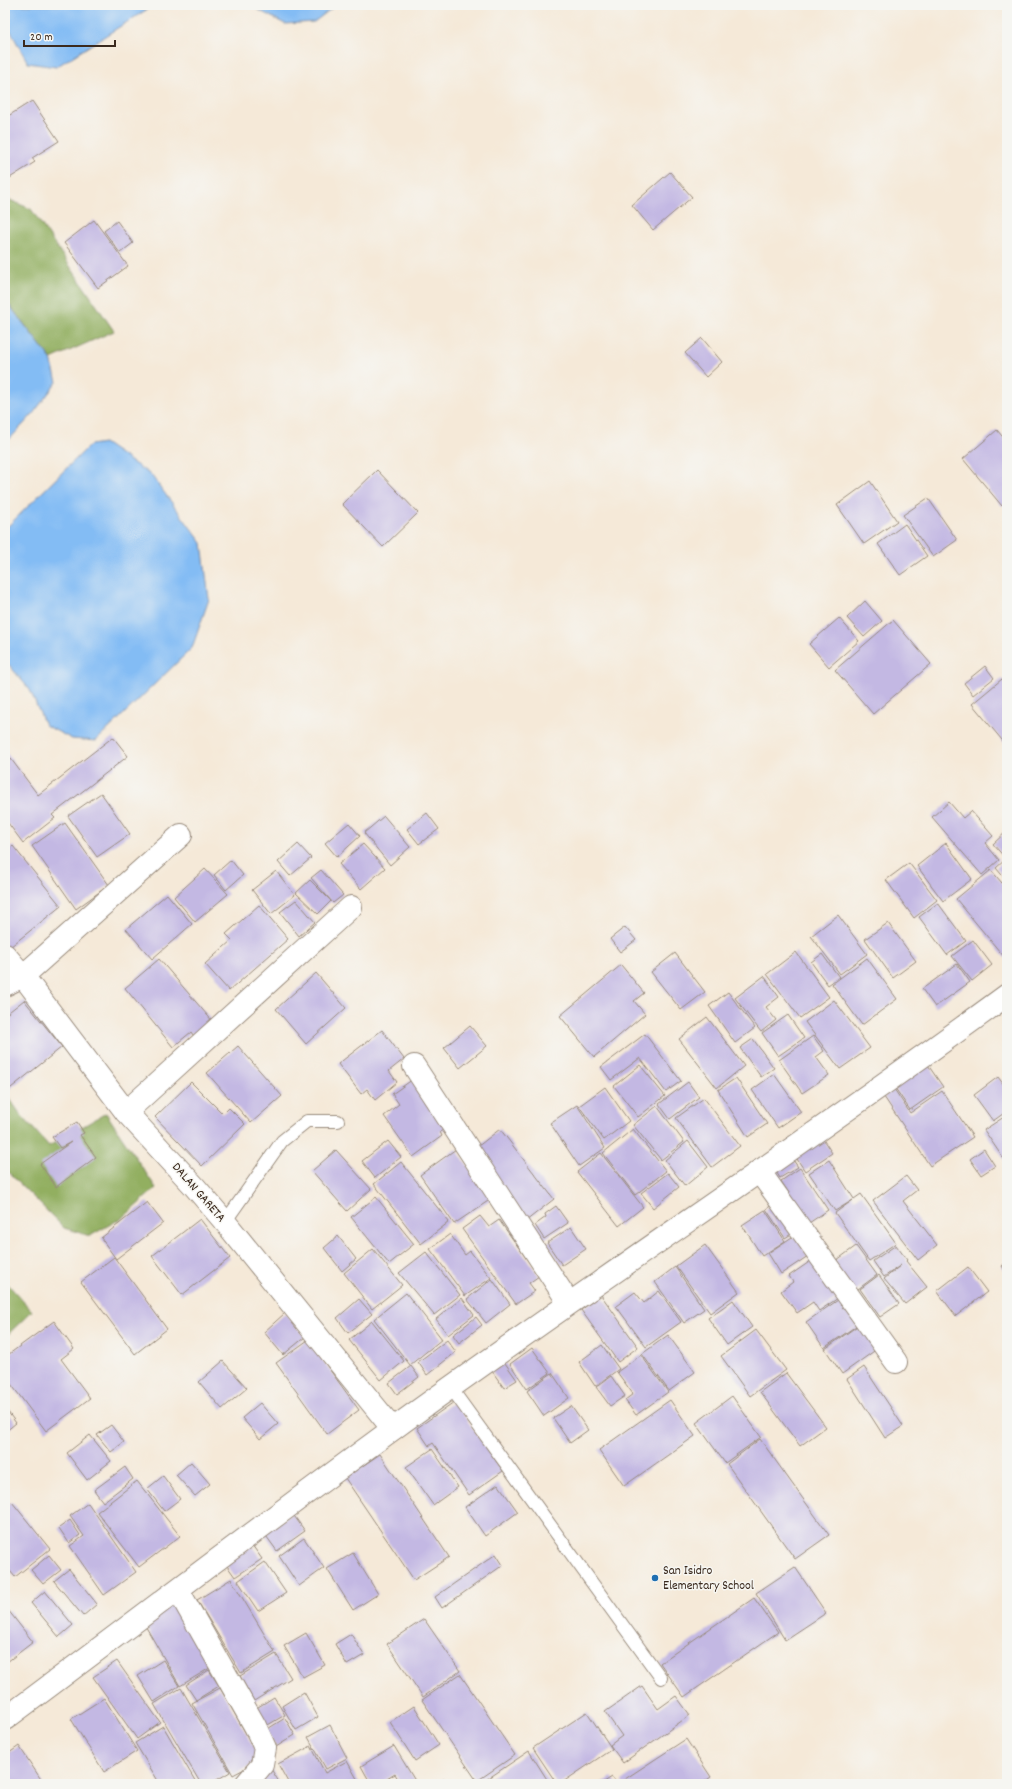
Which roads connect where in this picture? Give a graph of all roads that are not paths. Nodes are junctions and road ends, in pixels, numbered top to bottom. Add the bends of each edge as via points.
1 (181, 835) dead end
2 (351, 906) dead end
3 (5, 955) edge
4 (14, 980) edge
5 (1007, 996) edge
6 (414, 1066) dead end
7 (126, 1112) junction
8 (338, 1121) dead end
9 (759, 1171) junction
10 (225, 1222) junction
11 (569, 1303) junction
12 (896, 1362) dead end
13 (450, 1388) junction
14 (393, 1429) junction
15 (178, 1590) junction
16 (661, 1678) dead end
17 (5, 1719) edge
18 (246, 1784) edge

1 - 4 street
2 - 7 street
3 - 4 street, DALAN GARETA
4 - 7 street, DALAN GARETA
5 - 9 street
6 - 11 street
7 - 10 street, DALAN GARETA
8 - 10 lane via 307,1121 282,1141
9 - 11 street
9 - 12 street
10 - 14 street, DALAN GARETA
11 - 13 street
13 - 14 street
13 - 16 lane
14 - 15 street
15 - 17 street
15 - 18 street via 265,1748 262,1765

